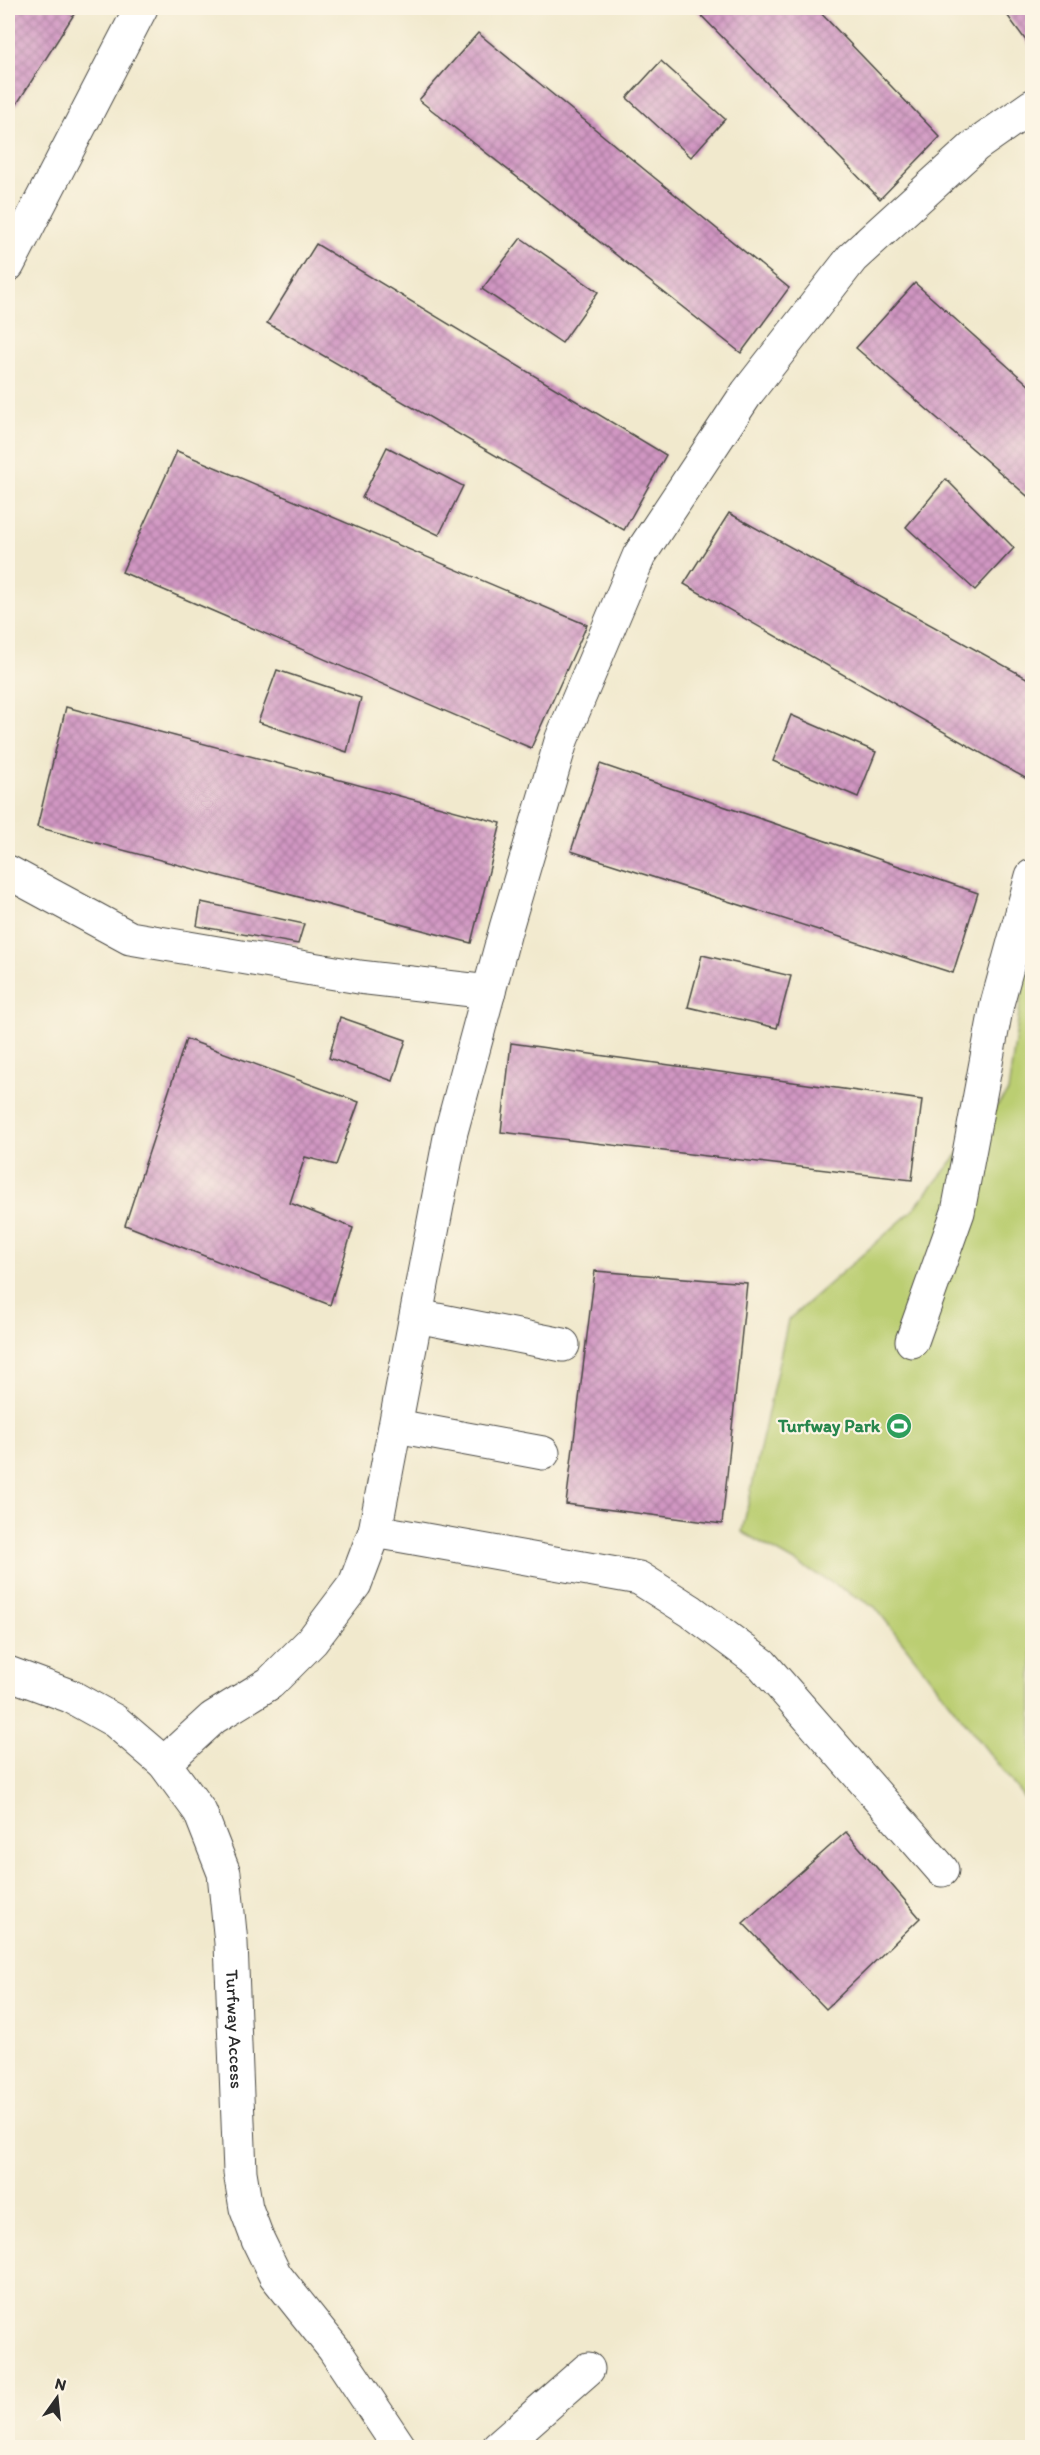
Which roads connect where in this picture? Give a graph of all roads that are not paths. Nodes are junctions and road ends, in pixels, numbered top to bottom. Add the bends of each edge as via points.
1 (141, 8) edge
2 (1032, 106) edge
3 (8, 266) edge
4 (8, 872) edge
5 (1032, 876) edge
6 (489, 992) junction
7 (417, 1316) junction
8 (912, 1341) dead end
9 (563, 1345) dead end
10 (396, 1426) junction
11 (543, 1453) dead end
12 (375, 1531) junction
13 (8, 1673) edge
14 (164, 1763) junction
15 (942, 1870) dead end
16 (588, 2369) dead end
17 (400, 2448) edge
18 (498, 2448) edge

1 - 3 street
2 - 6 street via 975,147 852,258 747,393 639,556 562,738
4 - 6 street via 130,938 359,977
5 - 8 street via 997,1004 958,1212
6 - 7 street via 452,1132
7 - 9 street
7 - 10 street
10 - 11 street
10 - 12 street
12 - 14 street via 355,1584 312,1641 270,1683 213,1718
12 - 15 street via 639,1578 762,1664
13 - 14 street, Turfway Access via 70,1696 106,1716
14 - 17 street, Turfway Access via 200,1812 224,1873 231,1942 240,2172 246,2208 275,2275 334,2349
16 - 18 street

